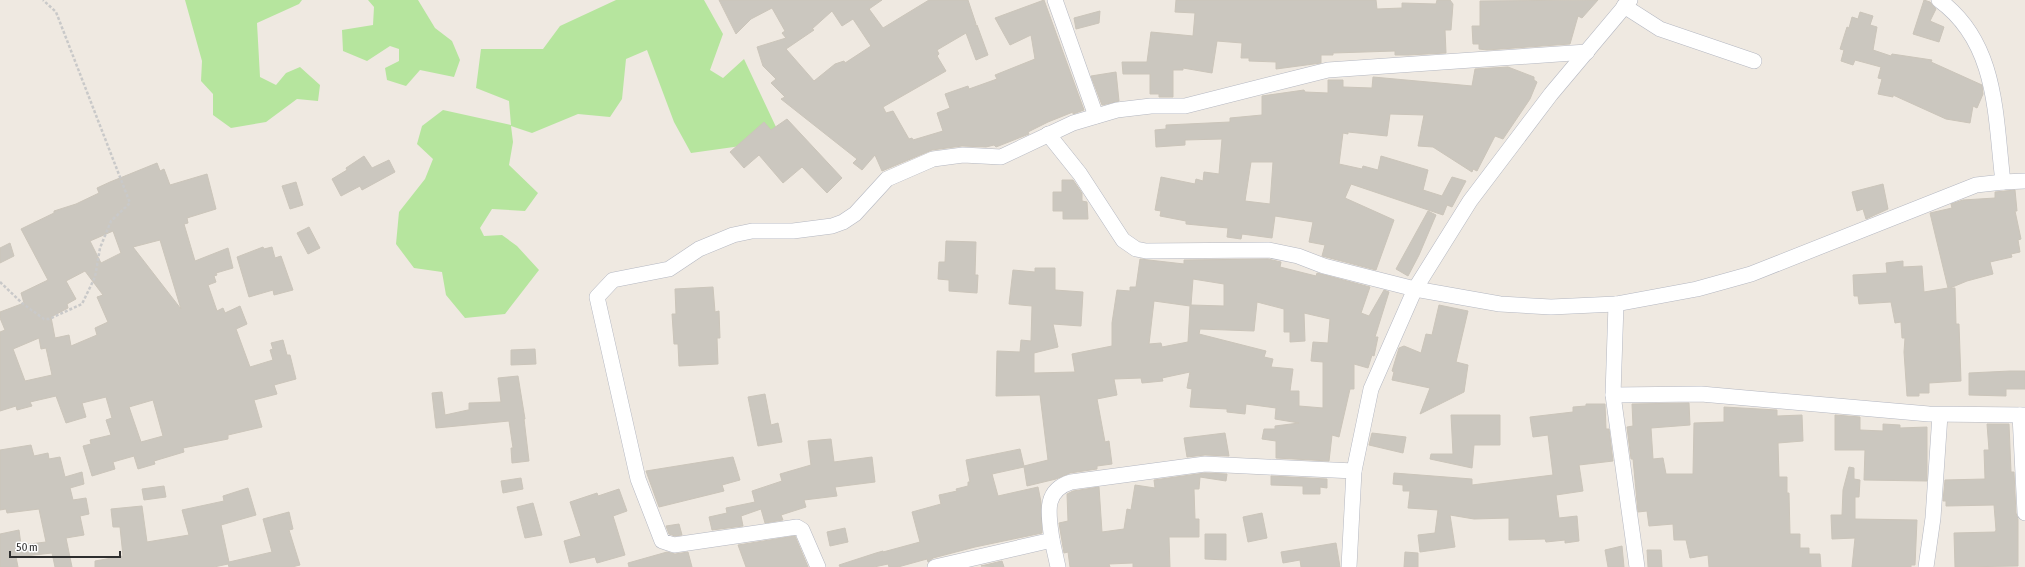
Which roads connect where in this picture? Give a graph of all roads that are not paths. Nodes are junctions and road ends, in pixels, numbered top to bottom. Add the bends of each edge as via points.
1 (1055, 0) edge
2 (1939, 0) edge
3 (1627, 3) edge
4 (1587, 52) junction
5 (1754, 62) dead end
6 (1096, 116) junction
7 (1048, 134) junction
8 (2025, 181) edge
9 (2003, 182) junction
10 (1416, 289) junction
11 (1616, 304) junction
12 (1613, 395) junction
13 (1940, 414) junction
14 (2023, 415) edge
15 (1354, 471) junction
16 (2025, 512) edge
17 (1052, 540) junction
18 (818, 567) edge
19 (935, 567) edge
20 (1058, 567) edge
21 (1348, 567) edge
22 (1637, 567) edge
23 (1926, 567) edge

1 - 6 street
2 - 9 street via 1954,10 1970,31 1989,70
3 - 4 street
3 - 5 street via 1660,29
4 - 6 street via 1328,70 1185,106 1143,106
4 - 10 street via 1551,94 1470,201
6 - 7 street
7 - 10 street via 1080,174 1123,240 1136,249 1269,250
7 - 18 street via 1001,157 963,155 933,159 887,179 855,214 843,222 793,231 752,231 732,235 699,249 669,268 613,280 597,297 638,479 662,541 674,545 797,527 802,530
8 - 9 street
9 - 11 street via 1976,185 1751,274 1697,289
10 - 11 street via 1500,304 1551,307
10 - 15 street via 1371,389
11 - 12 street
12 - 13 street via 1701,394
12 - 22 street
13 - 14 street
13 - 23 street via 1933,518
14 - 16 street
15 - 17 street via 1205,464 1071,482 1062,485 1051,496 1048,513
15 - 21 street
17 - 19 street
17 - 20 street

